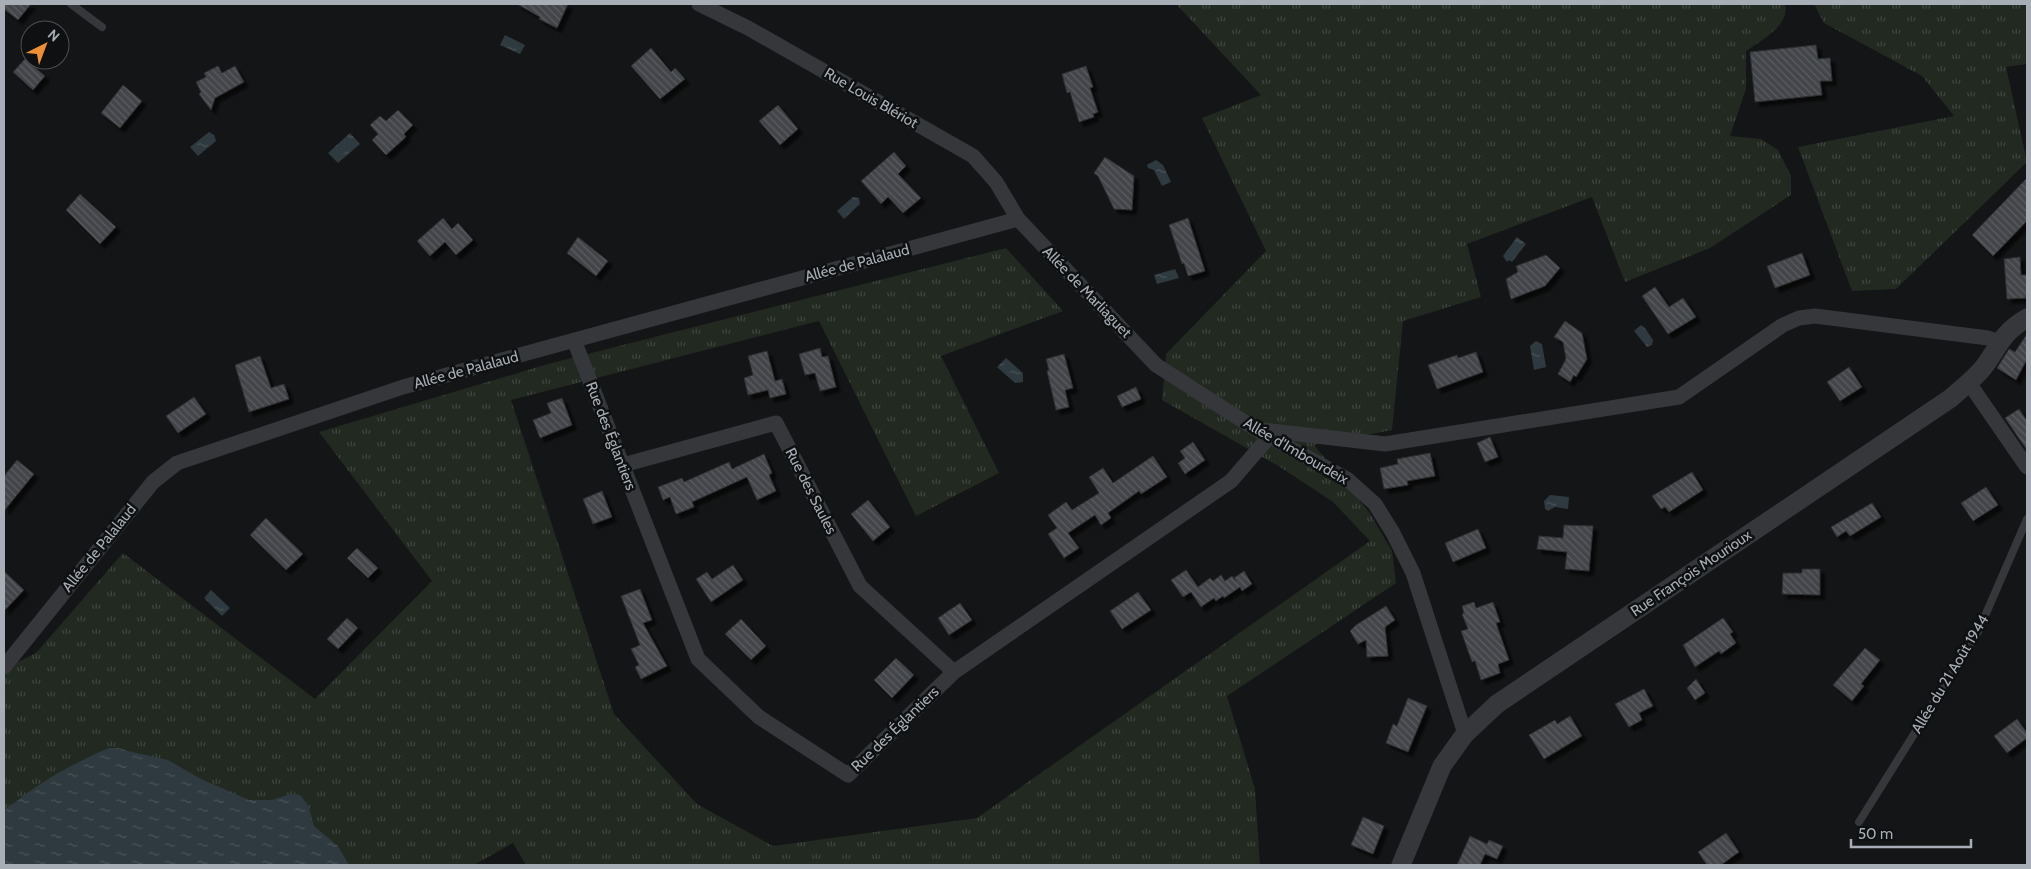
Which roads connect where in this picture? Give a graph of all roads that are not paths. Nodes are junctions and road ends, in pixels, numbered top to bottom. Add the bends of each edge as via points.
1 (71, 4) edge
2 (699, 4) edge
3 (102, 27) dead end
4 (1018, 219) junction
5 (2027, 318) edge
6 (574, 340) junction
7 (1999, 342) junction
8 (1156, 365) joint
9 (1968, 383) junction
10 (1263, 433) junction
11 (623, 465) junction
12 (2027, 467) edge
13 (2027, 519) edge
14 (4, 666) edge
15 (954, 672) junction
16 (1465, 734) junction
17 (1859, 822) dead end
18 (1401, 865) edge

1 - 3 lane
2 - 4 street, Rue Louis Blériot via 748,28 973,156 996,182
4 - 6 street, Allée de Palalaud
4 - 8 street, Allée de Marliaguet
5 - 7 street, Rue François Mourioux
6 - 11 street, Rue des Églantiers
6 - 14 street, Allée de Palalaud via 404,387 177,463 153,482
7 - 9 street, Rue François Mourioux via 1984,367
7 - 10 street via 1815,316 1783,325 1679,397 1385,444
8 - 10 street, Allée d'Imbourdeix
9 - 12 street
9 - 16 street, Rue François Mourioux via 1951,398 1497,704
10 - 15 street, Rue des Églantiers via 1231,481
10 - 16 street, Allée d'Imbourdeix via 1347,479 1375,504 1413,573
11 - 15 street, Rue des Saules via 776,423 860,586
11 - 15 street, Rue des Églantiers via 698,659 759,717 848,775
13 - 17 lane, Allée du 21 Août 1944 via 1978,632
16 - 18 street, Rue François Mourioux via 1442,766

